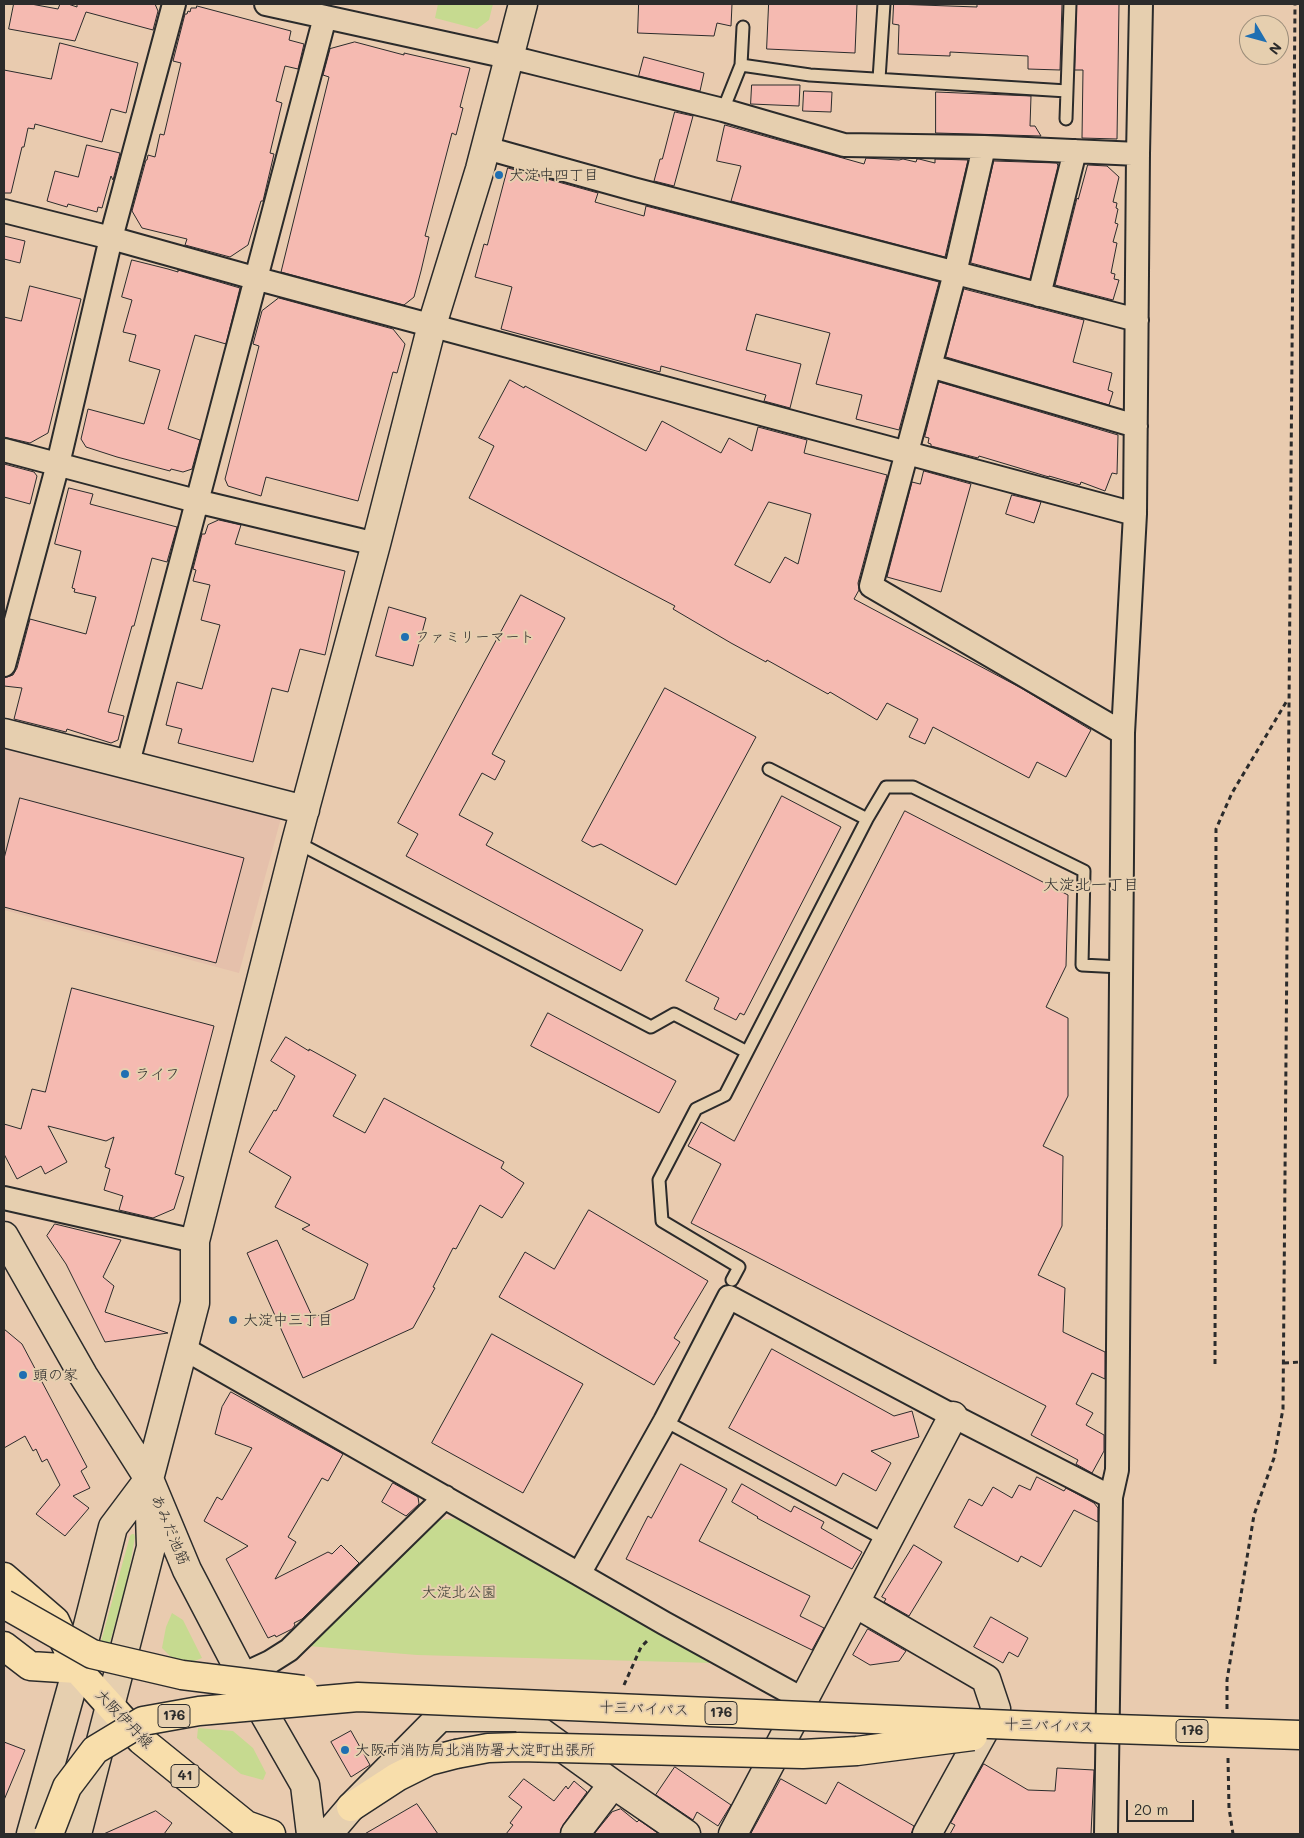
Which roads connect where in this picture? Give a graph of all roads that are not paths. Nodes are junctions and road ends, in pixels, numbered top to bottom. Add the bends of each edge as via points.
1 (174, 4) edge
2 (266, 4) edge
3 (524, 4) edge
4 (884, 4) edge
5 (1070, 4) edge
6 (1142, 4) edge
7 (325, 17) junction
8 (743, 27) dead end
9 (509, 57) junction
10 (741, 65) junction
11 (879, 79) junction
12 (1067, 91) junction
13 (722, 110) junction
14 (1066, 119) dead end
15 (486, 148) junction
16 (984, 148) junction
17 (1076, 151) junction
18 (1138, 154) junction
19 (4, 211) edge
20 (111, 238) junction
21 (955, 273) junction
22 (258, 280) junction
23 (1039, 295) junction
24 (1136, 320) junction
25 (432, 325) junction
26 (930, 366) junction
27 (1136, 426) junction
28 (4, 450) edge
29 (907, 454) junction
30 (58, 464) junction
31 (196, 501) junction
32 (1135, 514) junction
33 (376, 544) junction
34 (4, 665) edge
35 (4, 733) edge
36 (1123, 733) junction
37 (128, 763) junction
38 (769, 769) dead end
39 (305, 810) junction
40 (867, 819) junction
41 (296, 842) junction
42 (1121, 967) junction
43 (747, 1052) junction
44 (4, 1198) edge
45 (4, 1236) edge
46 (195, 1241) junction
47 (732, 1280) dead end
48 (183, 1348) junction
49 (953, 1416) junction
50 (665, 1421) junction
51 (149, 1479) junction
52 (446, 1497) junction
53 (1111, 1497) junction
54 (888, 1541) junction
55 (579, 1574) junction
56 (4, 1577) edge
57 (855, 1603) junction
58 (4, 1604) edge
59 (4, 1646) edge
60 (77, 1669) junction
61 (242, 1675) junction
62 (358, 1697) junction
63 (804, 1700) junction
64 (109, 1705) junction
65 (1044, 1726) junction
66 (1300, 1735) edge
67 (613, 1784) junction
68 (351, 1807) junction
69 (31, 1834) edge
70 (49, 1834) edge
71 (77, 1834) edge
72 (271, 1834) edge
73 (312, 1834) edge
74 (328, 1834) edge
75 (575, 1834) edge
76 (686, 1834) edge
77 (733, 1834) edge
78 (927, 1834) edge
79 (1106, 1834) edge

1 - 20 street
2 - 7 street
3 - 9 street
4 - 11 lane
5 - 12 lane
6 - 18 street
7 - 9 street
7 - 22 street
8 - 10 lane
9 - 13 street
9 - 15 street
10 - 11 lane via 810,75
10 - 13 lane
11 - 12 lane
12 - 14 lane
13 - 16 street via 844,145
15 - 21 street
15 - 25 street
16 - 17 street
16 - 21 street
17 - 18 street
17 - 23 street
18 - 24 street
19 - 20 street
20 - 22 street
20 - 30 street
21 - 23 street
21 - 26 street
22 - 25 street
22 - 31 street
23 - 24 street
24 - 27 street
25 - 29 street
25 - 33 street
26 - 27 street
26 - 29 street
27 - 32 street
28 - 30 street
29 - 32 street
29 - 36 street via 871,586
30 - 31 street
30 - 34 street
31 - 33 street
31 - 37 street
32 - 36 street
33 - 39 street
35 - 37 street
36 - 42 street
37 - 39 street
38 - 40 lane
39 - 41 street
40 - 42 lane via 886,788 913,787 1084,871 1082,965
40 - 43 lane
41 - 43 lane via 651,1027 674,1014
41 - 46 street
42 - 53 street via 1117,1470
43 - 47 lane via 725,1095 696,1109 659,1180 662,1221 739,1267
44 - 46 street
45 - 51 street, あみだ池筋 via 82,1375
46 - 48 street via 195,1302
48 - 51 street
48 - 52 street
49 - 50 street via 729,1297
49 - 53 street
49 - 54 street
50 - 54 lane
50 - 55 street
51 - 60 street via 114,1527
51 - 61 street, あみだ池筋 via 187,1570
51 - 64 street via 152,1547
52 - 55 street
52 - 61 street via 289,1650
53 - 79 street
54 - 57 street
55 - 63 street
56 - 60 main road, 大阪伊丹線 / 41 via 55,1621
57 - 63 street
57 - 78 street via 986,1679 996,1710
58 - 62 main road, bridge via 92,1654 182,1675
59 - 60 main road via 30,1666
60 - 64 main road, 大阪伊丹線 / 41
60 - 69 street
61 - 73 street, あみだ池筋 via 305,1785
62 - 65 main road, 十三バイパス / 176, bridge
62 - 70 main road, 十三バイパス / 176, bridge via 199,1711 143,1721 95,1750 67,1787
63 - 77 street
64 - 71 street
64 - 72 main road, 大阪伊丹線 / 41 via 140,1740 246,1825
65 - 66 main road, 十三バイパス / 176, bridge
65 - 68 main road, bridge via 857,1751 803,1754 488,1748 429,1761
67 - 68 street via 520,1717 440,1717
67 - 75 street
67 - 76 street
68 - 74 street

